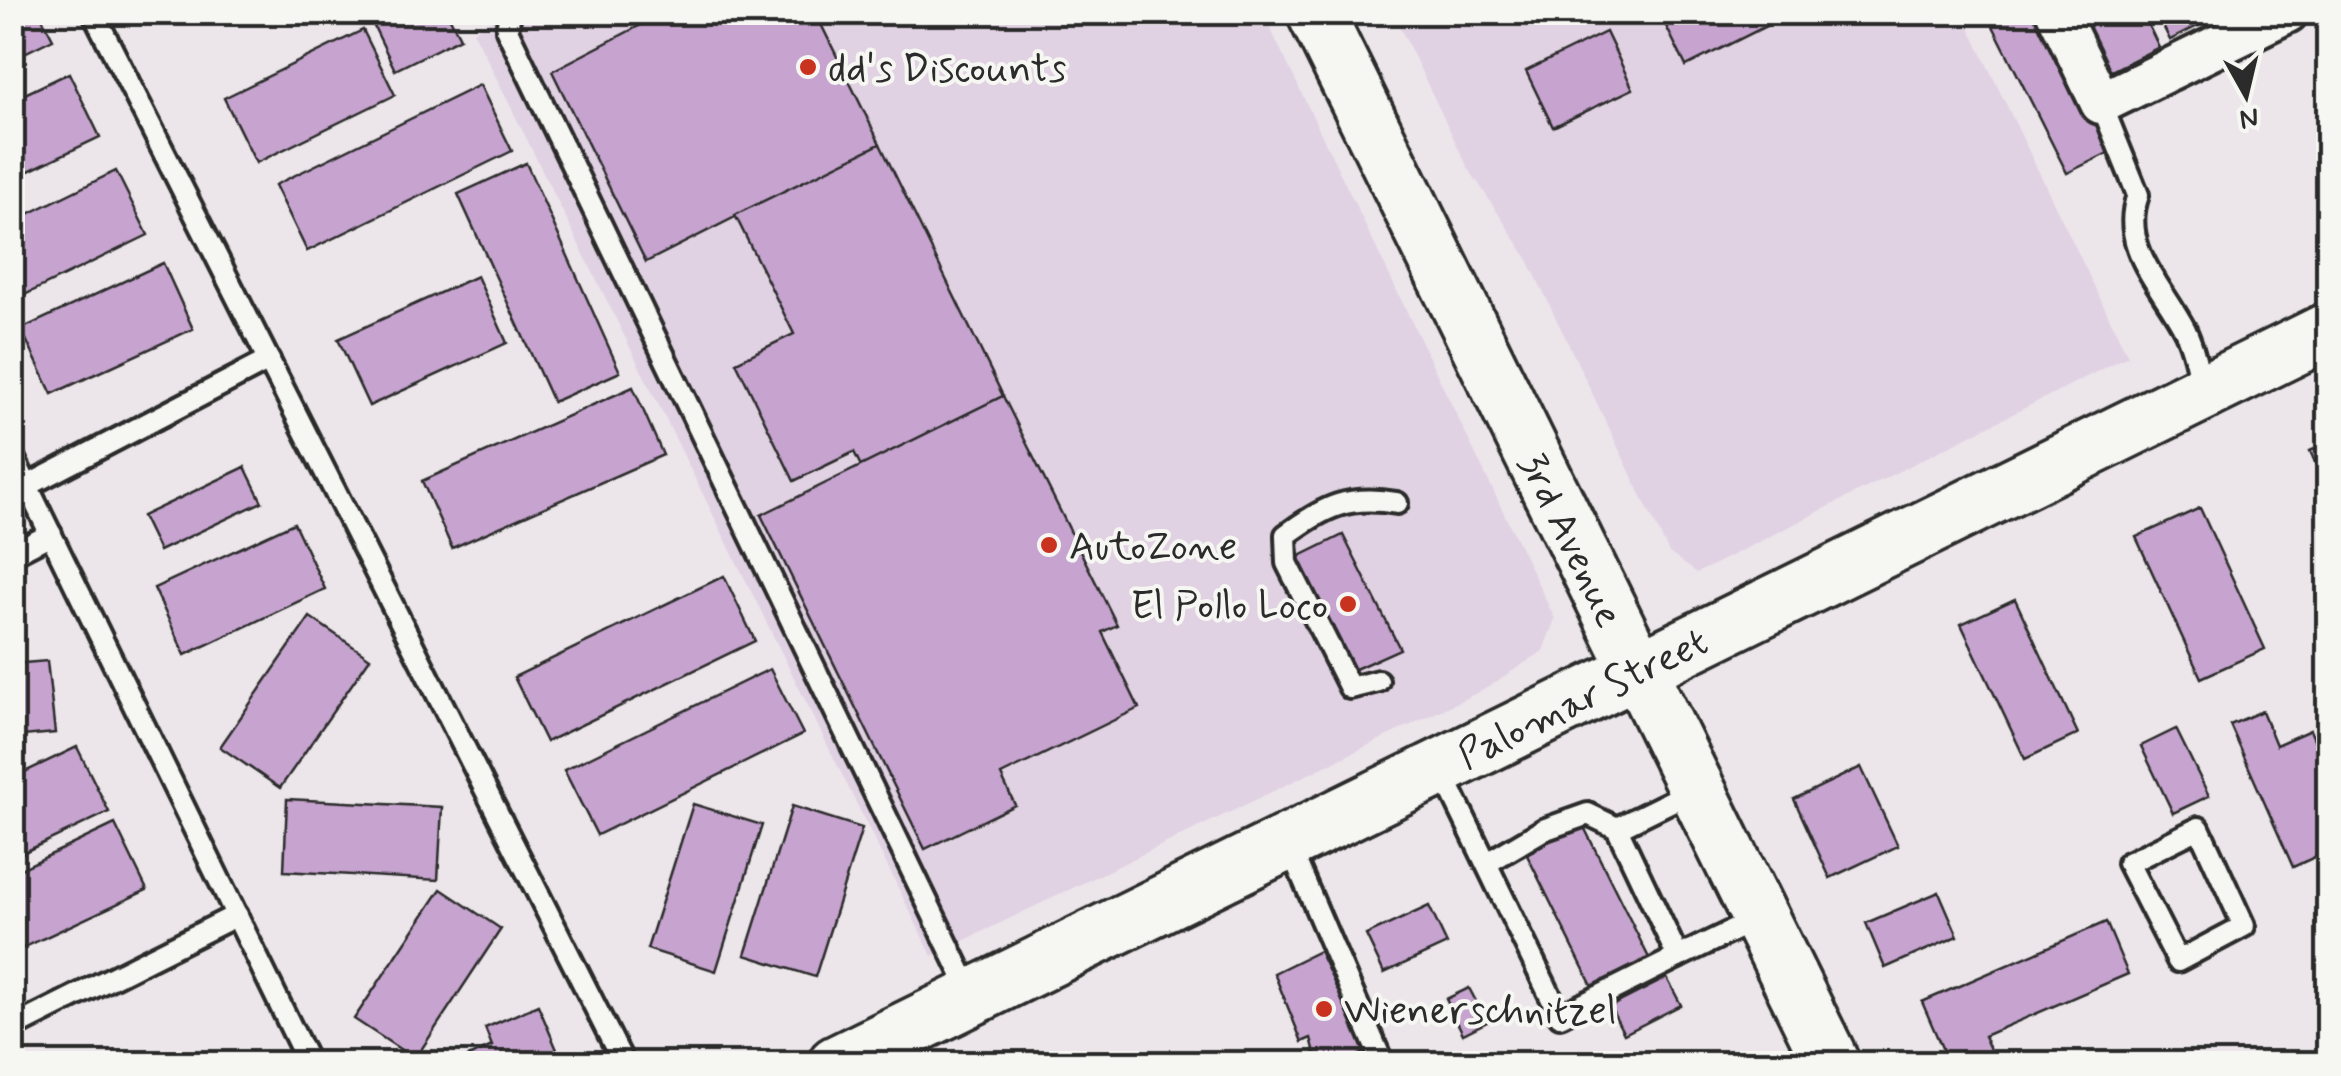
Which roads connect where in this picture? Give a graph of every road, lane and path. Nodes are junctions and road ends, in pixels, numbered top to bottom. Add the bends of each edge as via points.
1 (93, 12) edge
2 (510, 12) edge
3 (2058, 12) edge
4 (2287, 12) edge
5 (1324, 19) edge
6 (2230, 25) edge
7 (2101, 104) junction
8 (2328, 331) edge
9 (268, 360) junction
10 (2203, 393) junction
11 (12, 455) edge
12 (28, 486) junction
13 (1396, 503) dead end
14 (51, 534) junction
15 (12, 554) edge
16 (1637, 670) junction
17 (1378, 682) dead end
18 (1440, 767) junction
19 (1696, 789) junction
20 (1617, 828) junction
21 (1288, 841) junction
22 (1486, 863) junction
23 (2128, 864) joint
24 (237, 915) junction
25 (1759, 918) junction
26 (1678, 957) junction
27 (972, 995) junction
28 (12, 1028) edge
29 (309, 1064) edge
30 (624, 1064) edge
31 (836, 1064) edge
32 (1382, 1064) edge
33 (1832, 1064) edge

1 - 9 lane
2 - 27 lane via 507,30
3 - 7 street
4 - 6 street
5 - 16 main road, 3rd Avenue
6 - 7 street
7 - 10 lane via 2138,195 2129,219 2133,240 2186,333
8 - 10 main road, Palomar Street
9 - 12 lane
9 - 30 lane
10 - 16 main road, Palomar Street
11 - 12 lane
12 - 14 lane
13 - 17 lane via 1359,497 1312,516 1286,536 1288,564 1350,688
14 - 15 lane
14 - 24 lane
16 - 18 main road, Palomar Street
16 - 19 main road, 3rd Avenue
18 - 21 main road, Palomar Street
18 - 22 lane
19 - 20 lane
19 - 25 main road, 3rd Avenue
20 - 22 lane via 1588,814 1543,830
20 - 26 lane
21 - 27 main road, Palomar Street
21 - 32 lane
22 - 26 lane via 1560,1016
23 - 23 lane via 2178,960 2244,926 2199,828
24 - 28 lane
24 - 29 lane
25 - 26 lane
25 - 33 main road, 3rd Avenue
27 - 31 main road, Palomar Street

